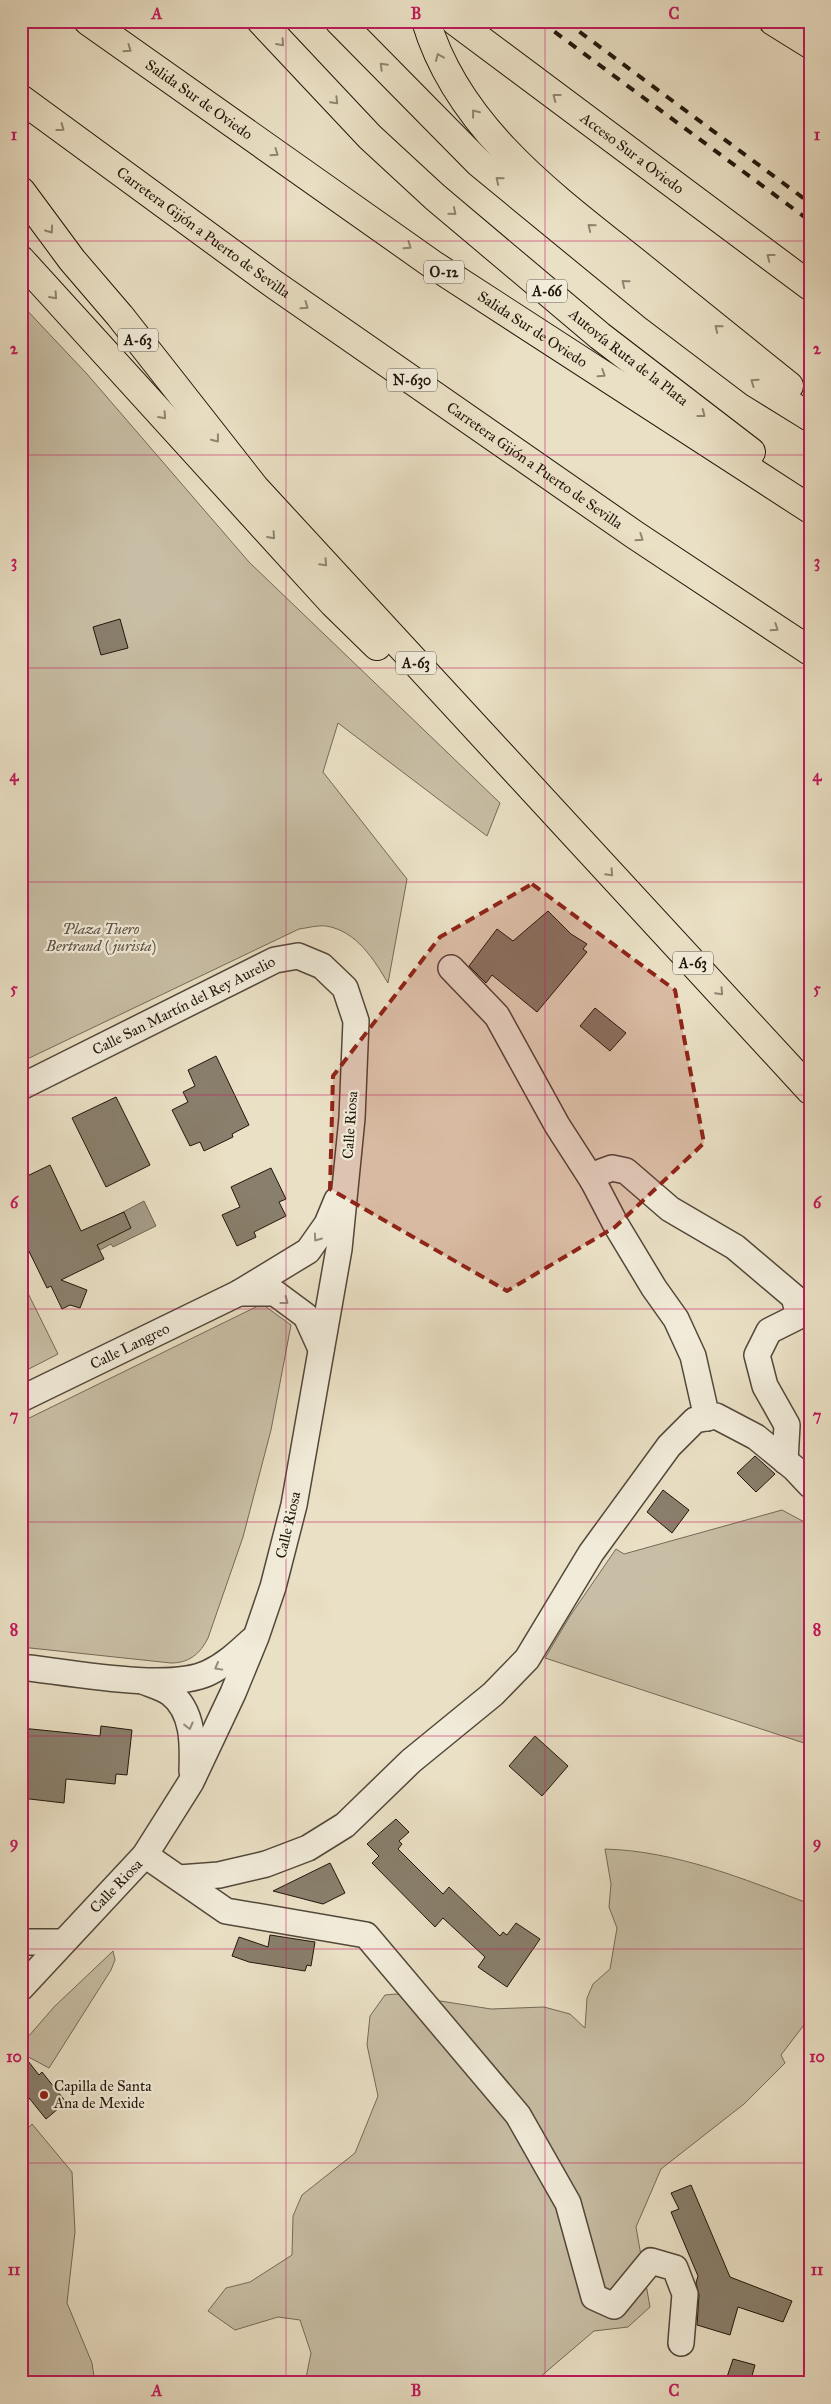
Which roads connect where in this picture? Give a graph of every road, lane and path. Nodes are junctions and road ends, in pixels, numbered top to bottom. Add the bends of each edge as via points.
1 (88, 21) edge
2 (261, 21) edge
3 (426, 21) edge
4 (455, 21) edge
5 (773, 21) edge
6 (340, 22) edge
7 (810, 44) edge
8 (21, 99) edge
9 (21, 191) edge
10 (21, 260) edge
11 (810, 286) edge
12 (810, 403) edge
13 (810, 417) edge
14 (810, 496) edge
15 (810, 509) edge
16 (810, 652) edge
17 (577, 837) junction
18 (451, 968) dead end
19 (345, 988) joint
20 (21, 1087) edge
21 (810, 1090) edge
22 (346, 1179) junction
23 (593, 1181) junction
24 (239, 1293) junction
25 (321, 1349) junction
26 (21, 1400) edge
27 (707, 1418) junction
28 (785, 1461) junction
29 (810, 1485) edge
30 (256, 1637) junction
31 (21, 1667) edge
32 (145, 1682) junction
33 (191, 1782) junction
34 (145, 1855) junction
35 (179, 1878) junction
36 (21, 1942) edge
37 (63, 1942) junction
38 (21, 1988) edge
39 (681, 2343) dead end

1 -> 15 highway, Salida Sur de Oviedo / O-12 via 432,264
2 -> 14 highway, Autovía Ruta de la Plata / A-66 via 370,137 450,209 600,336
12 -> 3 highway via 548,192 501,146 457,90 441,62
11 -> 4 highway, Acceso Sur a Oviedo
5 - 7 highway
13 -> 6 highway via 756,383 652,305 479,163
8 -> 16 highway, Carretera Gijón a Puerto de Sevilla / N-630 via 275,285 635,535
9 -> 17 highway, A-63 via 72,260 255,488
10 -> 17 highway via 333,604
17 -> 21 highway, A-63
18 - 23 street via 497,1016 538,1094
19 - 20 street, Calle San Martín del Rey Aurelio via 322,966 298,956 275,960
19 - 22 street, Calle Riosa via 356,1021
22 -> 24 street, Calle Langreo via 327,1224 308,1251
22 - 25 street, Calle Riosa via 339,1248
23 - 27 street via 616,1226 676,1319 693,1356
23 - 28 street via 601,1172 612,1168 626,1171 670,1209 735,1247 794,1297 799,1316 769,1332 756,1355 765,1386 787,1425
24 -> 25 street via 274,1293 306,1316
24 - 26 street, Calle Langreo
25 - 30 street, Calle Riosa via 294,1504 273,1587
27 - 28 street via 716,1416 756,1437
27 - 35 street via 695,1420 669,1446 591,1553 527,1659 493,1694 411,1761 345,1825 308,1848 266,1864 220,1875
28 - 29 street
30 -> 32 street via 229,1661 206,1674
30 - 33 street, Calle Riosa
31 - 32 street
32 -> 33 street via 170,1692 183,1706 193,1744
33 - 34 street, Calle Riosa
34 - 35 street
34 - 37 street, Calle Riosa
35 - 39 street via 226,1911 366,1935 518,2115 568,2203 594,2297 614,2306 651,2261 675,2268 685,2294
36 - 37 street
37 - 38 street, Calle Riosa

